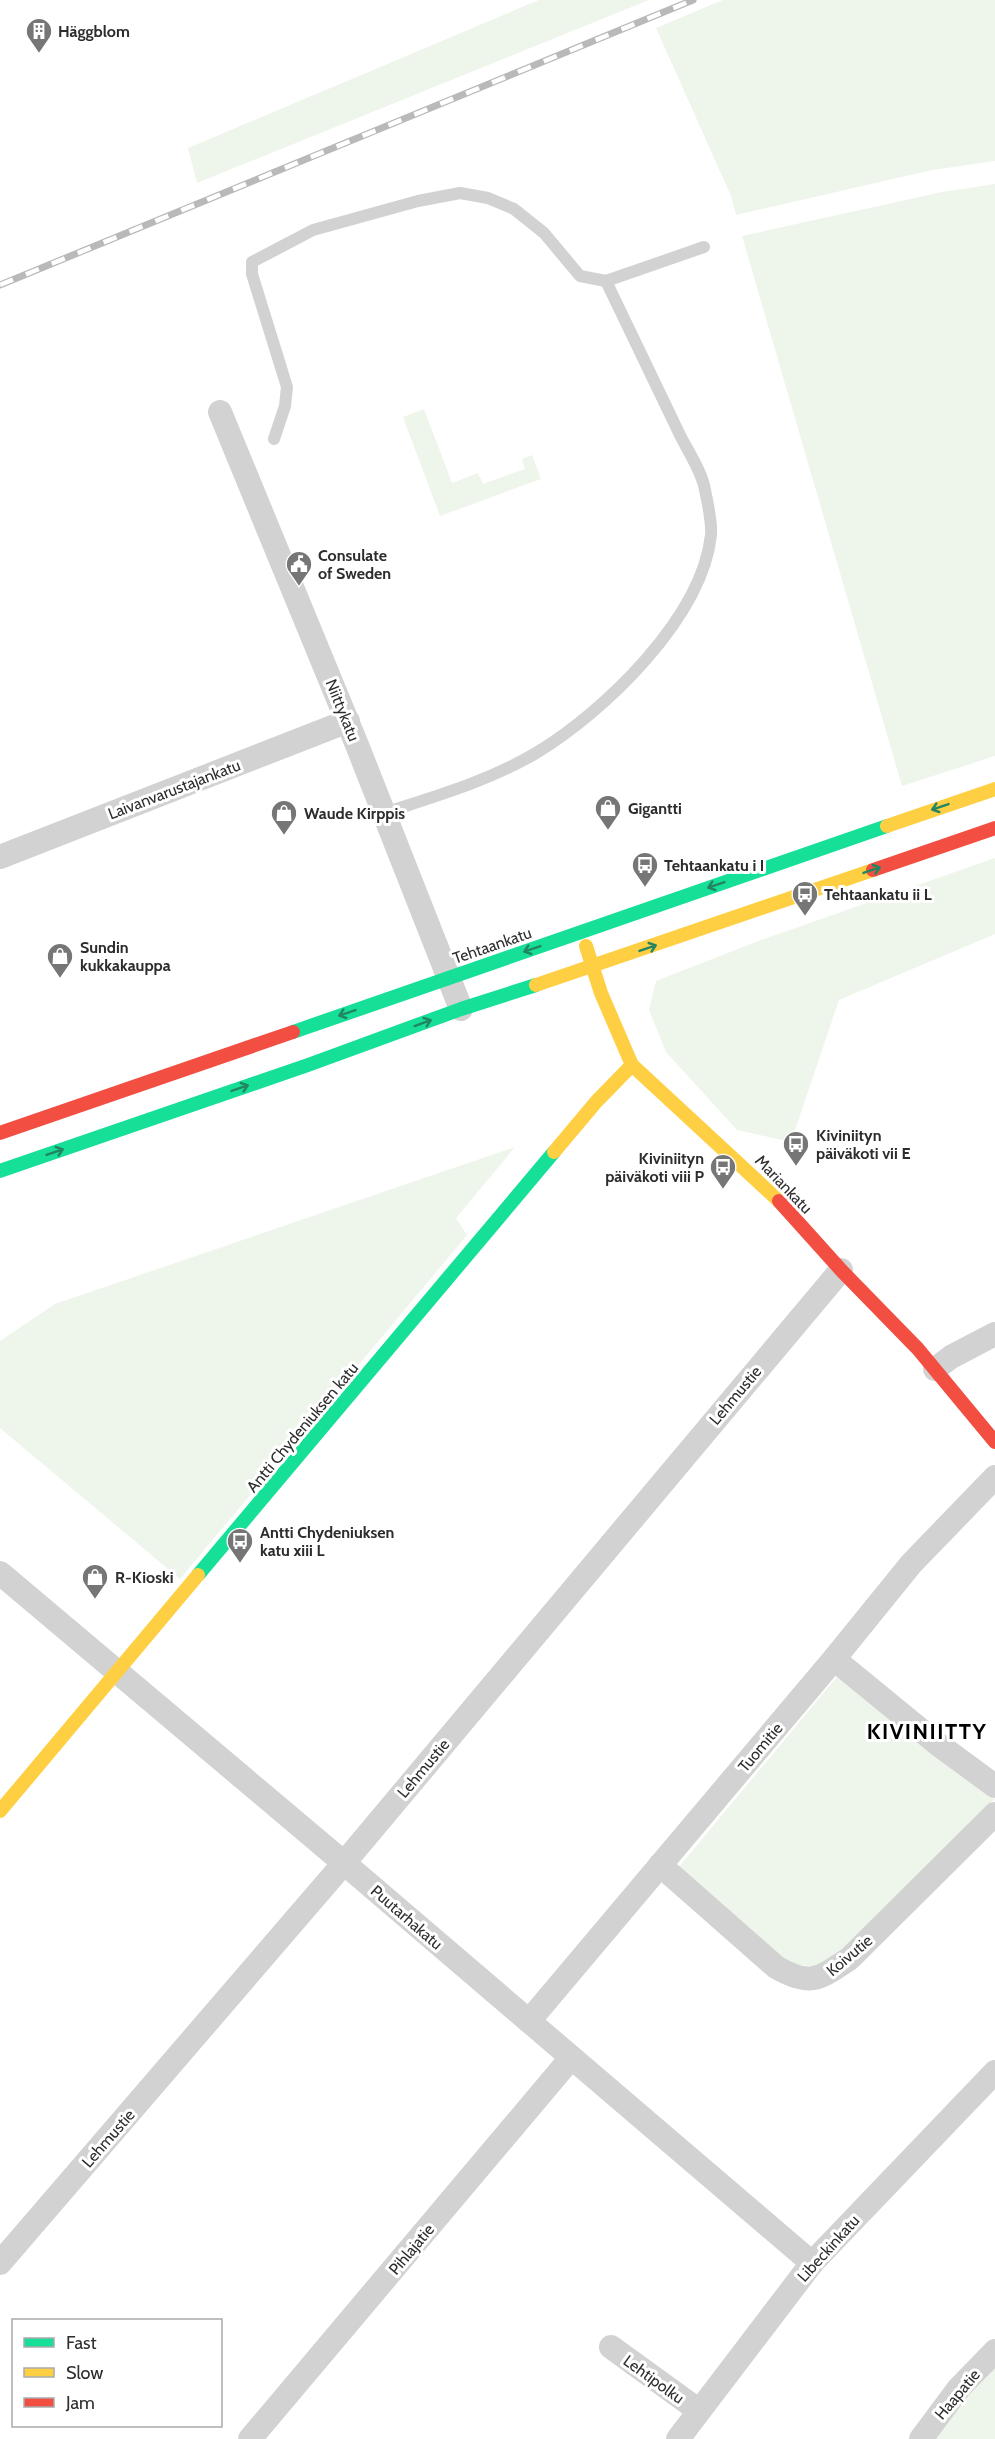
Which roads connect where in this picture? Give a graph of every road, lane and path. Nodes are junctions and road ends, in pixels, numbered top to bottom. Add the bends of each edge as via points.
1 (704, 247) dead end
2 (606, 281) junction
3 (220, 412) dead end
4 (274, 439) dead end
5 (348, 721) junction
6 (995, 789) edge
7 (384, 813) junction
8 (995, 828) edge
9 (0, 856) edge
10 (581, 932) junction
11 (593, 967) junction
12 (449, 978) junction
13 (461, 1009) junction
14 (632, 1065) junction
15 (0, 1133) edge
16 (0, 1171) edge
17 (841, 1270) junction
18 (995, 1334) edge
19 (935, 1369) junction
20 (995, 1442) edge
21 (995, 1477) edge
22 (0, 1573) edge
23 (834, 1659) junction
24 (118, 1672) junction
25 (995, 1786) edge
26 (0, 1811) edge
27 (995, 1814) edge
28 (344, 1863) junction
29 (660, 1865) junction
30 (529, 2021) junction
31 (572, 2058) junction
32 (995, 2072) edge
33 (0, 2263) edge
34 (812, 2263) junction
35 (610, 2348) dead end
36 (995, 2351) edge
37 (698, 2410) junction
38 (250, 2439) edge
39 (678, 2439) edge
40 (921, 2439) edge

1 - 2 lane
2 - 4 lane via 579,276 544,233 514,208 460,193 312,230 252,262 252,274 287,387
2 - 7 lane via 705,487 711,533 693,590 660,642 637,669 574,726 511,766
3 - 5 street, Niittykatu
5 - 7 street, Niittykatu
5 - 9 street, Laivanvarustajankatu
6 -> 10 main road, Tehtaankatu
7 - 12 street, Niittykatu
11 -> 8 main road
10 - 11 main road, Mariankatu
10 -> 12 main road, Tehtaankatu
11 - 13 main road
11 - 14 main road, Mariankatu
12 - 13 street, Niittykatu
12 -> 15 main road, Tehtaankatu
16 -> 13 main road
14 - 17 main road, Mariankatu via 768,1188
14 - 24 main road, Antti Chydeniuksen katu via 596,1102
17 - 19 main road, Mariankatu
17 - 28 street, Lehmustie
18 - 19 street
19 - 20 main road, Mariankatu
21 - 23 street, Tuomitie via 911,1564
22 - 24 street, Puutarhakatu
23 - 25 street
23 - 29 street, Tuomitie
24 - 26 main road, Antti Chydeniuksen katu
24 - 28 street, Puutarhakatu
27 - 29 street, Koivutie via 849,1959 821,1978 790,1976 776,1967
28 - 30 street, Puutarhakatu
28 - 33 street, Lehmustie
29 - 30 street, Tuomitie
30 - 31 street, Puutarhakatu
31 - 34 street, Puutarhakatu
31 - 38 street, Pihlajatie
32 - 34 street, Libeckinkatu
34 - 37 street, Libeckinkatu
35 - 37 street, Lehtipolku
36 - 40 street, Haapatie via 959,2388
37 - 39 street, Libeckinkatu

